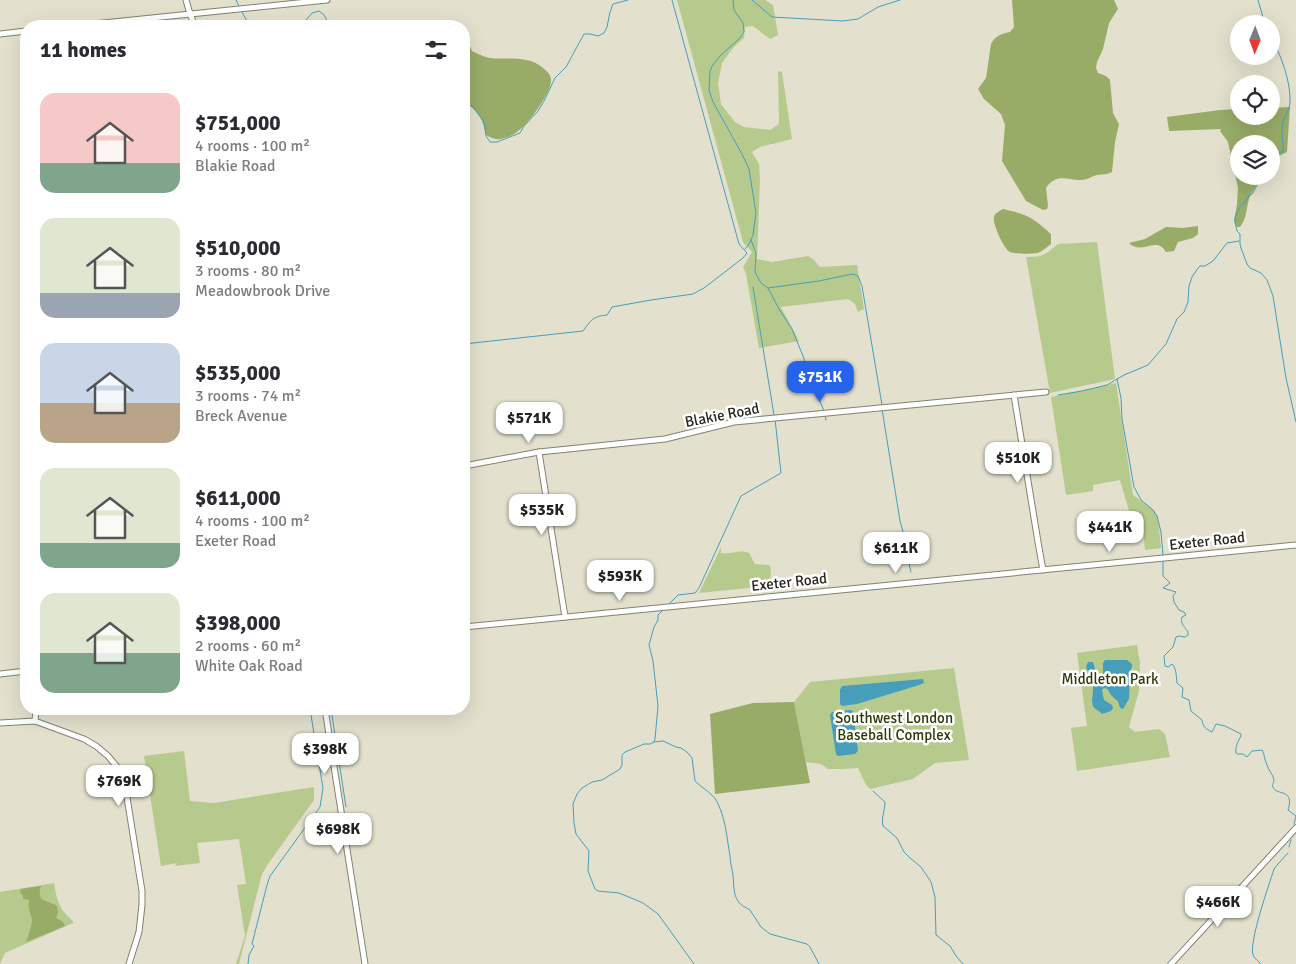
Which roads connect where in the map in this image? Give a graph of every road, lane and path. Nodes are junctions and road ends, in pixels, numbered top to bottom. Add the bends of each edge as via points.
1 (186, 0) edge
2 (327, 0) edge
3 (190, 14) junction
4 (132, 20) edge
5 (192, 20) edge
6 (20, 32) edge
7 (0, 34) edge
8 (1046, 392) dead end
9 (1014, 395) junction
10 (539, 452) junction
11 (470, 465) edge
12 (1296, 545) edge
13 (1043, 570) junction
14 (565, 617) junction
15 (470, 626) edge
16 (20, 672) edge
17 (0, 674) edge
18 (36, 715) edge
19 (326, 715) edge
20 (35, 721) junction
21 (0, 723) edge
22 (1296, 828) edge
23 (129, 964) edge
24 (365, 964) edge
25 (1171, 964) edge

1 - 3 street
2 - 3 street
3 - 4 street
3 - 5 street
6 - 7 street
8 - 9 street, Blakie Road
9 - 10 street, Blakie Road via 734,422 664,439
9 - 13 street
10 - 11 street, Blakie Road
10 - 14 street
12 - 13 street, Exeter Road
13 - 14 street, Exeter Road
14 - 15 street, Exeter Road
16 - 17 street
18 - 20 street
19 - 24 street
20 - 21 street
20 - 23 street via 96,746 118,768 125,785 142,890 139,932
22 - 25 street

